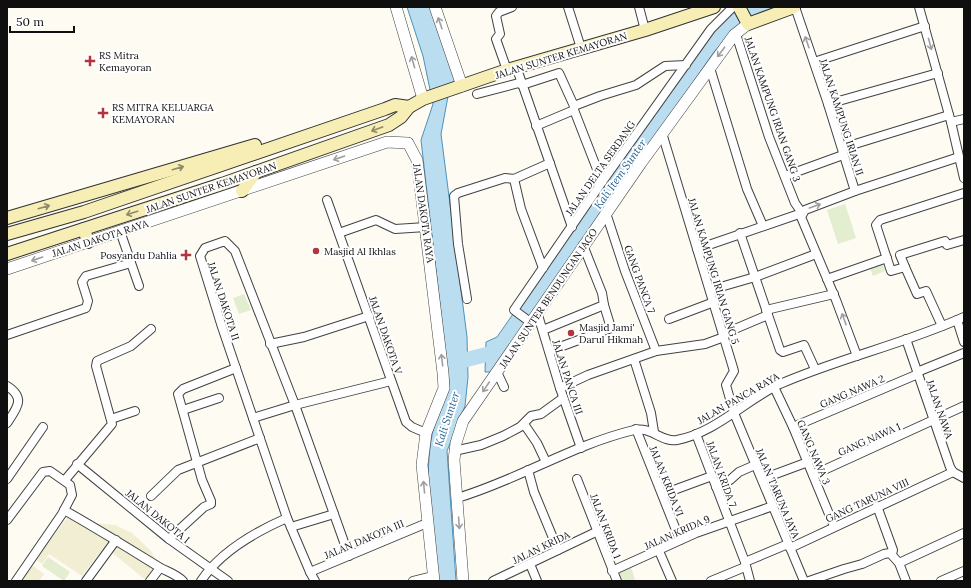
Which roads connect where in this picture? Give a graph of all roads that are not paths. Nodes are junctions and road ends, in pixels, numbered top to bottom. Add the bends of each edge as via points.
1 (396, 7) edge
2 (435, 7) edge
3 (512, 7) edge
4 (568, 7) edge
5 (639, 7) edge
6 (714, 7) edge
7 (733, 7) edge
8 (740, 7) edge
9 (794, 7) edge
10 (919, 7) edge
11 (690, 11) edge
12 (747, 23) junction
13 (925, 26) junction
14 (645, 30) junction
15 (736, 34) junction
16 (581, 48) junction
17 (814, 62) junction
18 (686, 65) junction
19 (710, 68) junction
20 (512, 70) junction
21 (938, 73) junction
22 (522, 85) junction
23 (458, 87) junction
24 (477, 94) dead end
25 (427, 98) junction
26 (828, 104) junction
27 (408, 107) junction
28 (385, 108) junction
29 (574, 108) junction
30 (964, 119) edge
31 (952, 120) junction
32 (536, 126) junction
33 (317, 131) junction
34 (661, 135) junction
35 (323, 149) junction
36 (843, 152) junction
37 (237, 156) junction
38 (961, 158) edge
39 (550, 163) junction
40 (256, 172) junction
41 (784, 176) junction
42 (964, 178) edge
43 (514, 179) junction
44 (602, 182) junction
45 (242, 190) junction
46 (855, 191) junction
47 (964, 193) edge
48 (91, 194) junction
49 (327, 200) dead end
50 (84, 212) junction
51 (606, 213) junction
52 (802, 213) junction
53 (7, 218) edge
54 (763, 226) junction
55 (426, 227) junction
56 (572, 227) junction
57 (84, 229) junction
58 (120, 230) junction
59 (12, 233) edge
60 (339, 233) junction
61 (740, 233) junction
62 (964, 240) edge
63 (88, 242) junction
64 (583, 245) junction
65 (24, 249) junction
66 (696, 249) junction
67 (7, 254) edge
68 (816, 254) junction
69 (888, 258) junction
70 (131, 263) junction
71 (905, 267) junction
72 (543, 268) junction
73 (7, 269) edge
74 (755, 277) junction
75 (827, 279) junction
76 (139, 286) dead end
77 (710, 290) junction
78 (834, 294) junction
79 (467, 299) dead end
80 (714, 302) junction
81 (604, 305) junction
82 (537, 312) junction
83 (767, 313) junction
84 (369, 316) junction
85 (960, 318) edge
86 (670, 319) dead end
87 (530, 321) junction
88 (942, 326) junction
89 (151, 329) dead end
90 (543, 330) junction
91 (7, 335) edge
92 (724, 336) junction
93 (906, 339) junction
94 (964, 342) edge
95 (270, 344) junction
96 (656, 351) junction
97 (549, 352) junction
98 (964, 353) edge
99 (857, 356) junction
100 (634, 359) junction
101 (236, 368) junction
102 (815, 369) junction
103 (497, 372) junction
104 (917, 373) junction
105 (391, 382) junction
106 (7, 386) edge
107 (504, 387) dead end
108 (774, 387) junction
109 (560, 388) junction
110 (219, 398) dead end
111 (564, 398) junction
112 (295, 405) junction
113 (964, 406) edge
114 (183, 410) junction
115 (135, 411) dead end
116 (734, 413) junction
117 (111, 418) junction
118 (253, 418) junction
119 (934, 421) junction
120 (7, 423) edge
121 (524, 424) junction
122 (43, 427) dead end
123 (793, 427) junction
124 (636, 429) junction
125 (654, 432) junction
126 (426, 433) junction
127 (696, 434) junction
128 (260, 438) junction
129 (581, 448) junction
130 (454, 451) junction
131 (198, 462) junction
132 (546, 462) junction
133 (808, 462) junction
134 (77, 464) junction
135 (755, 465) junction
136 (964, 467) edge
137 (528, 470) junction
138 (954, 472) junction
139 (813, 475) junction
140 (712, 476) junction
141 (964, 478) edge
142 (7, 479) edge
143 (577, 479) dead end
144 (762, 479) junction
145 (65, 480) junction
146 (716, 487) junction
147 (663, 494) junction
148 (151, 496) dead end
149 (457, 498) junction
150 (877, 506) junction
151 (770, 507) junction
152 (64, 510) junction
153 (334, 514) junction
154 (287, 518) junction
155 (7, 520) edge
156 (728, 521) junction
157 (427, 523) junction
158 (834, 526) junction
159 (291, 527) junction
160 (598, 531) junction
161 (964, 533) edge
162 (169, 539) junction
163 (116, 540) junction
164 (680, 540) junction
165 (787, 546) junction
166 (558, 550) junction
167 (659, 551) junction
168 (892, 554) junction
169 (349, 556) junction
170 (899, 563) junction
171 (530, 564) junction
172 (745, 564) junction
173 (160, 568) junction
174 (209, 568) junction
175 (964, 570) edge
176 (612, 571) junction
177 (310, 572) junction
178 (434, 578) edge
179 (16, 581) edge
180 (86, 581) edge
181 (150, 581) edge
182 (183, 581) edge
183 (201, 581) edge
184 (228, 581) edge
185 (315, 581) edge
186 (413, 581) edge
187 (463, 581) edge
188 (493, 581) edge
189 (537, 581) edge
190 (617, 581) edge
191 (672, 581) edge
192 (711, 581) edge
193 (750, 581) edge
194 (804, 581) edge
195 (809, 581) edge
196 (906, 581) edge
197 (941, 581) edge

25 -> 1 street
23 -> 2 street
3 - 20 street via 499,12 496,16 500,34 496,39
4 - 16 street
5 - 14 street
6 - 11 main road, JALAN SUNTER KEMAYORAN
7 - 18 street, JALAN DELTA SERDANG via 711,29
8 - 12 main road
9 - 12 main road
17 -> 9 street, JALAN KAMPUNG IRIAN II
10 - 13 street
11 - 14 main road, JALAN SUNTER KEMAYORAN
12 - 15 street, JALAN SUNTER BENDUNGAN JAGO
13 - 17 street
13 -> 21 street
14 - 16 main road, JALAN SUNTER KEMAYORAN
15 -> 19 street, JALAN SUNTER BENDUNGAN JAGO
15 - 41 street, JALAN KAMPUNG IRIAN GANG 3
16 - 20 main road, JALAN SUNTER KEMAYORAN
17 - 26 street, JALAN KAMPUNG IRIAN II
18 - 29 street via 665,66 636,85 600,96
18 - 44 street, JALAN DELTA SERDANG
19 - 34 street, JALAN SUNTER BENDUNGAN JAGO
19 - 54 street via 747,189
20 - 22 street
20 - 23 main road, JALAN SUNTER KEMAYORAN
21 - 26 street
21 - 31 street
22 - 24 street via 519,83
22 - 29 street via 559,73
22 - 32 street
23 - 25 main road, JALAN SUNTER KEMAYORAN
25 - 27 main road, JALAN SUNTER KEMAYORAN
26 - 36 street, JALAN KAMPUNG IRIAN II
27 - 28 main road, JALAN SUNTER KEMAYORAN
27 -> 35 main road, JALAN SUNTER KEMAYORAN via 401,117 389,125
28 - 33 main road, JALAN SUNTER KEMAYORAN
28 - 37 main road via 358,110
29 - 32 street
29 - 44 street
30 - 31 street
31 - 36 street
31 - 38 street
32 - 39 street
33 - 35 main road
33 - 37 main road, JALAN SUNTER KEMAYORAN
34 - 51 street, JALAN SUNTER BENDUNGAN JAGO
34 - 66 street, JALAN KAMPUNG IRIAN GANG 5
35 - 40 main road, JALAN SUNTER KEMAYORAN
36 - 41 street
36 - 46 street, JALAN KAMPUNG IRIAN II
48 -> 37 main road
37 - 50 main road, JALAN SUNTER KEMAYORAN
38 - 42 street
38 - 46 street
39 - 43 street
39 - 56 street
40 - 45 main road
40 -> 57 main road, JALAN SUNTER KEMAYORAN
41 - 52 street, JALAN KAMPUNG IRIAN GANG 3
43 - 72 street via 521,210
43 - 79 street via 504,178 458,193 453,197
44 - 56 street, JALAN DELTA SERDANG
55 -> 45 street, JALAN DAKOTA RAYA via 417,160 410,146 404,142 387,142
45 - 58 street, JALAN DAKOTA RAYA
52 -> 46 street, JALAN KAMPUNG IRIAN II
47 - 69 street via 877,221 876,225
48 - 50 main road
53 -> 48 main road
49 - 60 street, JALAN DAKOTA V
50 - 59 main road, JALAN SUNTER KEMAYORAN
51 - 64 street, JALAN SUNTER BENDUNGAN JAGO
51 - 96 street, GANG PANCA 7
52 - 54 street, JALAN KAMPUNG IRIAN II
52 - 68 street
54 - 61 street, JALAN KAMPUNG IRIAN II
55 - 60 street via 395,229 376,220
126 -> 55 street, JALAN DAKOTA RAYA via 444,388
56 - 72 street, JALAN DELTA SERDANG
57 - 63 main road
57 - 65 main road, JALAN SUNTER KEMAYORAN
58 - 63 street, JALAN DAKOTA RAYA
58 - 70 street
59 - 65 main road
60 - 84 street, JALAN DAKOTA V
61 - 66 street, JALAN KAMPUNG IRIAN II
61 - 74 street
62 - 71 street via 947,245 946,241 900,254
63 -> 73 street, JALAN DAKOTA RAYA
64 - 81 street via 602,293
64 - 82 street, JALAN SUNTER BENDUNGAN JAGO
65 - 67 main road, JALAN SUNTER KEMAYORAN
66 - 77 street, JALAN KAMPUNG IRIAN GANG 5
68 - 74 street
68 - 75 street
69 - 71 street via 891,271
69 - 75 street
70 - 76 street
70 - 91 street via 86,276 82,282 88,301 86,308
71 - 88 street via 917,294 926,291
72 - 87 street, JALAN DELTA SERDANG via 514,310
74 - 77 street
74 - 83 street
75 - 78 street
77 - 80 street, JALAN KAMPUNG IRIAN GANG 5
78 - 83 street via 828,297 814,297
99 -> 78 street
80 - 86 street
80 - 92 street, JALAN KAMPUNG IRIAN GANG 5
81 - 90 street
81 - 97 street via 611,328
82 - 87 street, JALAN SUNTER BENDUNGAN JAGO
82 - 90 street, JALAN PANCA III
83 - 92 street
83 - 102 street via 781,351 805,345
84 - 95 street via 304,337
84 - 105 street, JALAN DAKOTA V
85 - 88 street, JALAN PANCA RAYA
85 - 94 street
87 - 103 street, JALAN SUNTER BENDUNGAN JAGO
88 - 93 street, JALAN PANCA RAYA
89 - 117 street via 131,346 97,361 96,366
90 - 97 street, JALAN PANCA III
92 - 96 street via 705,344
92 - 116 street, JALAN KAMPUNG IRIAN GANG 5 via 734,371 726,385
93 - 99 street, JALAN PANCA RAYA
93 - 104 street, JALAN NAWA
95 - 101 street, JALAN DAKOTA II via 232,247 225,241 204,248 200,256 201,264
95 - 112 street, JALAN DAKOTA II
96 - 100 street
97 - 109 street, JALAN PANCA III
98 - 104 street, GANG NAWA 2
99 - 102 street, JALAN PANCA RAYA
100 - 109 street
100 - 125 street
101 - 114 street via 180,391 178,394
101 - 118 street, JALAN DAKOTA II
102 - 108 street, JALAN PANCA RAYA
103 - 107 street
103 -> 130 street, JALAN SUNTER BENDUNGAN JAGO via 463,421
104 - 119 street, JALAN NAWA
104 - 123 street, GANG NAWA 2
105 - 112 street
105 - 126 street, JALAN DAKOTA V via 406,422
106 - 120 street via 19,399 17,409
108 - 116 street, JALAN PANCA RAYA
108 - 123 street, GANG NAWA 3
109 - 111 street, JALAN PANCA III
110 - 114 street
111 - 121 street via 541,414 531,416
111 - 129 street, JALAN PANCA III
112 - 118 street
112 - 153 street, JALAN DAKOTA II
113 - 119 street, GANG NAWA 1
114 - 131 street
115 - 117 street
116 - 127 street, JALAN PANCA RAYA
116 - 135 street, JALAN TARUNA JAYA
117 - 134 street via 112,424
118 - 128 street, JALAN DAKOTA II
119 - 138 street, JALAN NAWA
119 - 139 street, GANG NAWA 1
121 - 130 street via 503,436
121 - 132 street
122 - 142 street
123 - 133 street, GANG NAWA 3
124 - 125 street, JALAN PANCA RAYA
124 - 129 street, JALAN PANCA RAYA
124 - 147 street, JALAN KRIDA VI
125 - 127 street, JALAN PANCA RAYA via 664,439 676,441
157 -> 126 street, JALAN DAKOTA RAYA via 422,465
127 - 140 street, JALAN KRIDA 7
128 - 131 street
128 - 154 street, JALAN DAKOTA II
129 - 132 street, JALAN PANCA RAYA
130 - 149 street, JALAN SUNTER BENDUNGAN JAGO
131 - 148 street via 178,470
131 - 162 street via 211,504 186,522
132 - 137 street, JALAN PANCA RAYA
133 - 139 street, GANG NAWA 3
133 - 144 street
134 - 145 street
134 - 162 street, JALAN DAKOTA I
135 - 144 street, JALAN TARUNA JAYA
135 - 146 street
136 - 138 street, GANG TARUNA VIII
137 - 149 street, JALAN PANCA RAYA via 494,486
137 - 166 street via 534,492
138 - 141 street
138 - 150 street, GANG TARUNA VIII
139 - 158 street, GANG NAWA 3
140 - 146 street, JALAN KRIDA 7
140 - 147 street
143 - 160 street, JALAN KRIDA 1
144 - 151 street, JALAN TARUNA JAYA
145 - 152 street via 70,485 72,496
145 - 155 street via 50,471 41,474
146 - 156 street, JALAN KRIDA 7
147 - 164 street, JALAN KRIDA VI
149 -> 187 street, JALAN SUNTER BENDUNGAN JAGO
150 - 158 street, GANG TARUNA VIII
150 - 168 street via 893,550
151 - 156 street, JALAN KRIDA 9
151 - 165 street, JALAN TARUNA JAYA
152 - 163 street
152 - 179 street
153 - 159 street
153 - 169 street, JALAN DAKOTA II
154 - 159 street, JALAN DAKOTA II
154 - 174 street via 253,535
156 - 164 street, JALAN KRIDA 9
156 - 172 street, JALAN KRIDA 7
157 - 169 street, JALAN DAKOTA III
157 - 178 street, JALAN DAKOTA RAYA
158 - 165 street, GANG TARUNA VIII
159 - 177 street, JALAN DAKOTA II
160 - 166 street, JALAN KRIDA
160 - 176 street, JALAN KRIDA 1
161 - 170 street
162 - 174 street, JALAN DAKOTA I
163 - 173 street
163 - 180 street
164 - 167 street, JALAN KRIDA 9
165 - 172 street, GANG TARUNA VIII
165 - 194 street, JALAN TARUNA JAYA
166 - 171 street, JALAN KRIDA
167 - 176 street, JALAN KRIDA 9
167 - 191 street
168 - 170 street
168 - 195 street via 884,554
169 - 177 street, JALAN DAKOTA III
170 - 196 street
171 - 188 street, JALAN KRIDA
171 - 189 street
172 - 192 street, GANG TARUNA VIII
172 - 193 street, JALAN KRIDA 7
173 - 181 street
173 - 182 street via 177,575
174 - 183 street
174 - 184 street, JALAN DAKOTA I
175 - 197 street
176 - 190 street, JALAN KRIDA 1
177 - 185 street, JALAN DAKOTA II
178 - 186 street

